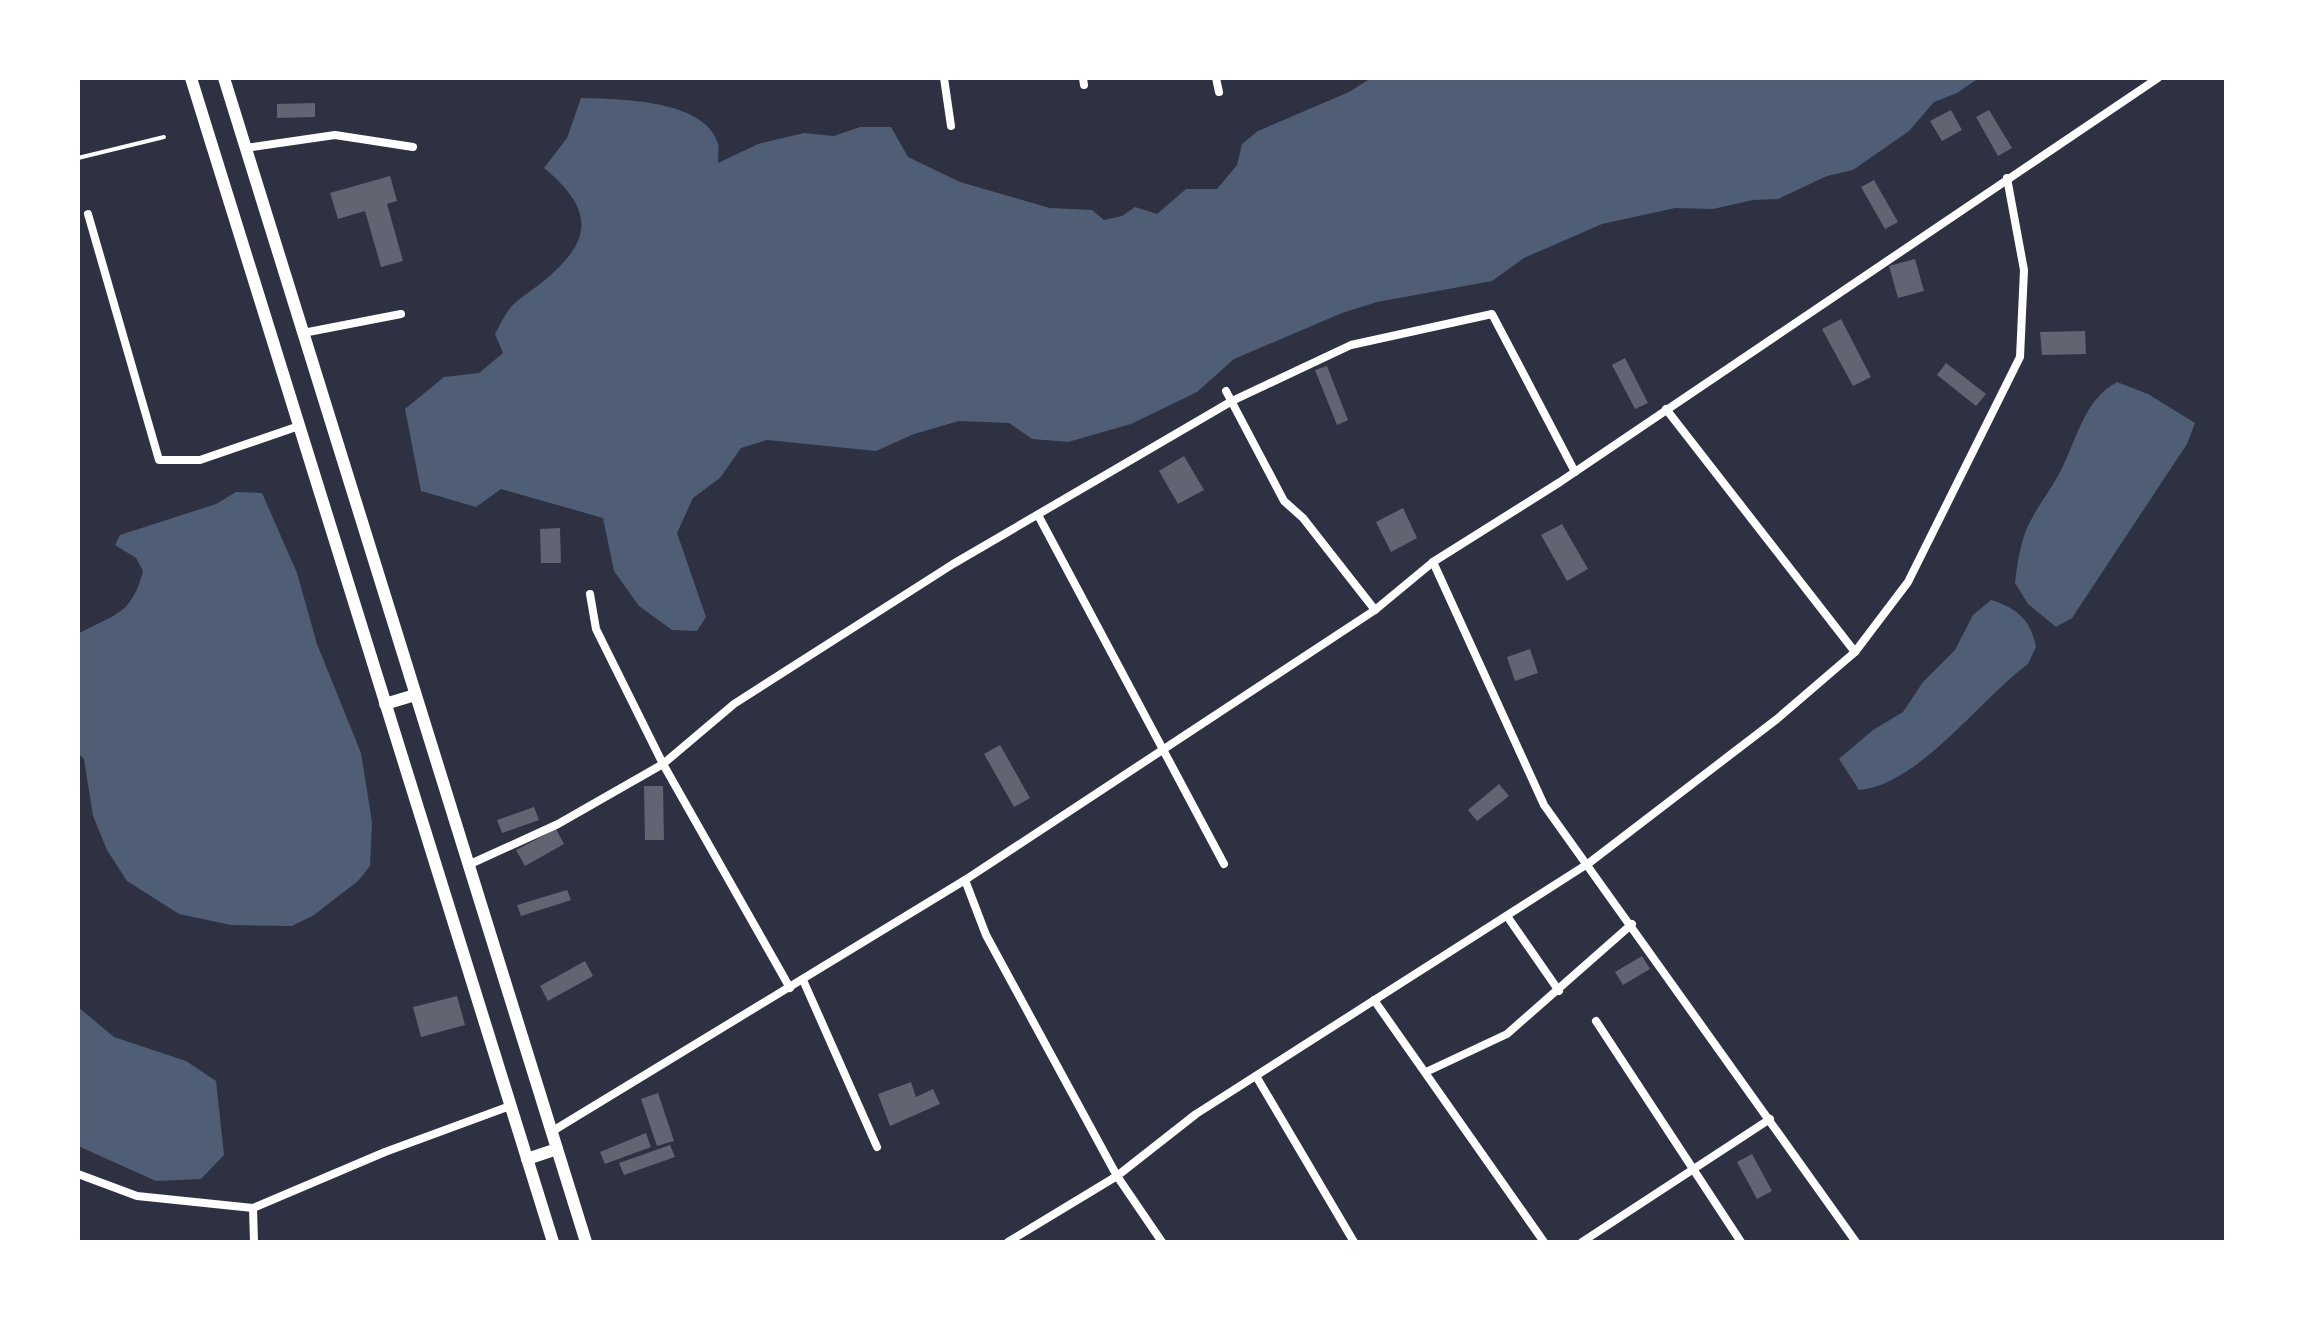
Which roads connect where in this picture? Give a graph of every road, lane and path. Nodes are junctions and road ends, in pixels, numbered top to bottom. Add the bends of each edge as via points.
1 (191, 78) edge
2 (224, 78) edge
3 (944, 78) edge
4 (1216, 78) edge
5 (2158, 78) edge
6 (1219, 92) dead end
7 (951, 126) dead end
8 (164, 137) dead end
9 (413, 147) dead end
10 (246, 148) junction
11 (78, 158) edge
12 (2007, 178) junction
13 (88, 214) dead end
14 (401, 314) dead end
15 (303, 333) junction
16 (1226, 391) dead end
17 (1232, 401) junction
18 (1666, 409) junction
19 (299, 426) junction
20 (1575, 472) junction
21 (1038, 515) junction
22 (1433, 562) junction
23 (590, 594) dead end
24 (1375, 610) junction
25 (1855, 652) junction
26 (415, 695) junction
27 (385, 704) junction
28 (1162, 750) junction
29 (663, 764) junction
30 (1589, 863) junction
31 (1224, 864) dead end
32 (468, 865) junction
33 (965, 880) junction
34 (1507, 916) junction
35 (1632, 924) junction
36 (803, 980) junction
37 (790, 988) junction
38 (1559, 991) junction
39 (1374, 1000) junction
40 (1596, 1021) dead end
41 (1426, 1072) junction
42 (1256, 1076) junction
43 (510, 1106) junction
44 (1770, 1119) junction
45 (551, 1132) junction
46 (877, 1147) dead end
47 (557, 1149) junction
48 (527, 1159) junction
49 (1694, 1170) junction
50 (78, 1174) edge
51 (1117, 1176) junction
52 (253, 1208) junction
53 (254, 1242) edge
54 (553, 1242) edge
55 (586, 1242) edge
56 (1008, 1242) edge
57 (1162, 1242) edge
58 (1354, 1242) edge
59 (1544, 1242) edge
60 (1582, 1242) edge
61 (1741, 1242) edge
62 (1856, 1242) edge

1 - 19 main road
2 - 10 main road
3 - 7 street
4 - 6 street
5 - 12 street
8 - 11 lane
9 - 10 street via 335,135
10 - 15 main road
12 - 18 street
12 - 25 street via 2024,270 2020,357 1908,582
13 - 19 street via 159,460 200,460
14 - 15 street
15 - 26 main road
16 - 17 street
17 - 20 street via 1351,345 1492,314
17 - 21 street
17 - 24 street via 1284,501
18 - 20 street
18 - 25 street
19 - 27 main road
20 - 22 street
21 - 28 street
21 - 29 street via 734,704
22 - 24 street
22 - 30 street via 1544,805
23 - 29 street via 596,629
24 - 28 street
25 - 30 street via 1777,719
26 - 27 main road
26 - 32 main road
27 - 43 main road
28 - 31 street
28 - 33 street
29 - 32 street via 558,824
29 - 37 street
30 - 34 street
30 - 35 street
32 - 45 main road
33 - 36 street
33 - 51 street via 986,935
34 - 38 street
34 - 39 street
35 - 38 street
35 - 44 street
36 - 37 street
36 - 46 street
37 - 45 street
38 - 41 street via 1507,1034
39 - 41 street
39 - 42 street
40 - 49 street
41 - 59 street
42 - 51 street via 1196,1114
42 - 58 street
43 - 48 main road
43 - 52 street
44 - 49 street
44 - 62 street
45 - 47 main road
47 - 48 main road
47 - 55 main road
48 - 54 main road
49 - 60 street
49 - 61 street
50 - 52 street via 137,1196
51 - 56 street
51 - 57 street
52 - 53 street

